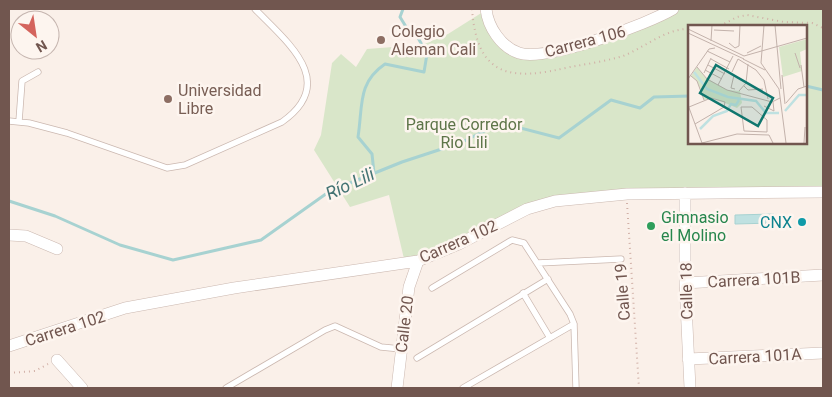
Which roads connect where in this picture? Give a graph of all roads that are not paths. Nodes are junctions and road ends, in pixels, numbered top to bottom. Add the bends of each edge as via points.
1 (255, 9) edge
2 (673, 9) edge
3 (486, 10) edge
4 (38, 72) dead end
5 (9, 120) edge
6 (19, 121) junction
7 (823, 192) edge
8 (685, 193) junction
9 (9, 235) edge
10 (57, 249) dead end
11 (621, 259) dead end
12 (418, 261) junction
13 (538, 263) junction
14 (823, 276) edge
15 (548, 279) junction
16 (685, 282) junction
17 (432, 288) dead end
18 (523, 293) junction
19 (574, 324) junction
20 (550, 338) junction
21 (9, 346) edge
22 (401, 349) junction
23 (823, 353) edge
24 (416, 358) dead end
25 (688, 359) junction
26 (57, 360) road end
27 (82, 388) edge
28 (226, 388) edge
29 (397, 388) edge
30 (463, 388) edge
31 (576, 388) edge
32 (690, 388) edge

1 - 6 lane via 296,51 307,70 306,93 301,104 282,122 185,165 167,168 67,133
2 - 3 street, Carrera 106 via 635,27 554,51 531,54 519,53 508,47 497,36
4 - 6 lane via 22,81
5 - 6 lane
7 - 8 street, Carrera 102
8 - 12 street, Carrera 102 via 627,194 555,201 527,209
8 - 16 street, Calle 18
9 - 10 street via 26,236
11 - 13 lane
12 - 21 street, Carrera 102 via 125,308
12 - 22 street, Calle 20 via 409,287
13 - 15 lane
13 - 17 lane via 524,243 512,240
14 - 16 street, Carrera 101B
15 - 18 lane
15 - 19 lane
16 - 25 street, Calle 18
18 - 20 lane
18 - 24 lane
19 - 20 lane
19 - 31 lane
20 - 30 lane
22 - 28 lane via 381,347 335,326
22 - 29 street, Calle 20
23 - 25 street, Carrera 101A
25 - 32 street, Calle 18
26 - 27 street

